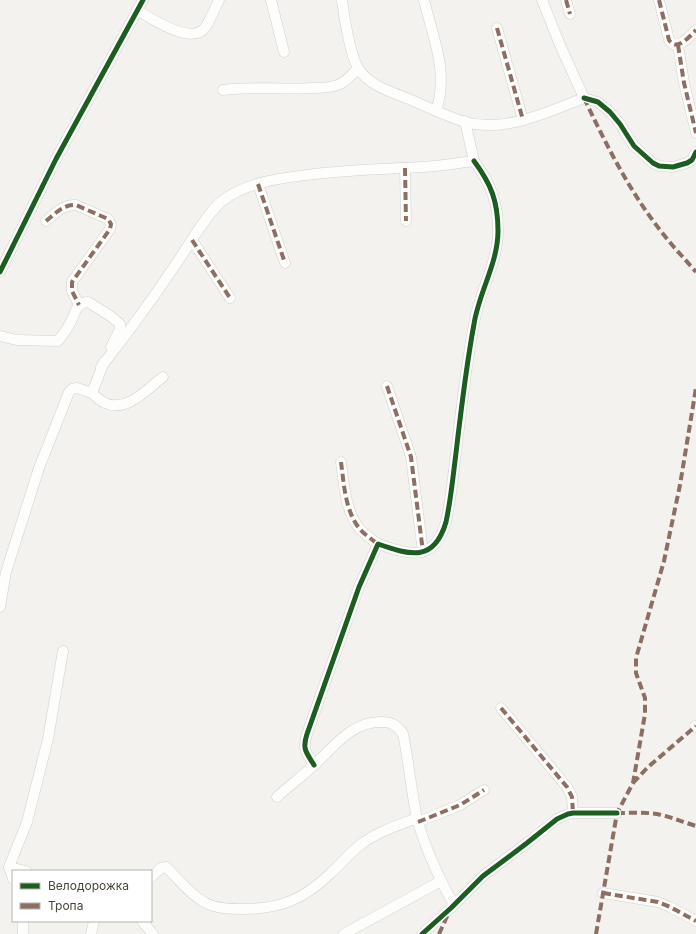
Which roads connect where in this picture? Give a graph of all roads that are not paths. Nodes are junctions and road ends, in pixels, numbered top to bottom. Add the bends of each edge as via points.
1 (143, 0) edge
2 (219, 0) edge
3 (272, 0) edge
4 (342, 0) edge
5 (424, 0) edge
6 (542, 0) edge
7 (566, 0) edge
8 (659, 0) edge
9 (137, 10) junction
10 (570, 14) dead end
11 (497, 28) dead end
12 (696, 30) edge
13 (678, 45) junction
14 (284, 52) dead end
15 (358, 68) junction
16 (223, 90) dead end
17 (584, 98) junction
18 (436, 111) junction
19 (523, 120) junction
20 (465, 122) junction
21 (696, 134) edge
22 (696, 152) edge
23 (474, 161) junction
24 (405, 168) junction
25 (258, 184) junction
26 (46, 221) dead end
27 (406, 221) dead end
28 (192, 240) junction
29 (285, 263) dead end
30 (0, 272) edge
31 (230, 298) dead end
32 (79, 305) junction
33 (0, 336) edge
34 (101, 367) junction
35 (162, 376) dead end
36 (387, 386) dead end
37 (92, 393) junction
38 (341, 462) dead end
39 (378, 544) junction
40 (423, 552) junction
41 (0, 607) edge
42 (63, 652) dead end
43 (501, 708) dead end
44 (314, 765) junction
45 (484, 790) dead end
46 (277, 797) dead end
47 (573, 813) junction
48 (617, 813) dead end
49 (418, 820) junction
50 (9, 867) junction
51 (22, 870) edge
52 (12, 876) edge
53 (152, 876) edge
54 (441, 881) junction
55 (603, 893) dead end
56 (454, 905) junction
57 (696, 921) edge
58 (23, 922) edge
59 (94, 922) edge
60 (143, 922) edge
61 (23, 934) edge
62 (91, 934) edge
63 (153, 934) edge
64 (344, 934) edge
65 (422, 934) edge

1 - 9 street
2 - 9 street via 204,28 196,34 168,27
3 - 14 street
4 - 15 street via 352,52
5 - 18 street via 442,72 442,89
6 - 17 street
7 - 10 street
8 - 13 street via 668,40
9 - 30 street via 56,159
11 - 19 street
12 - 13 street
13 - 21 street
15 - 16 street via 346,81 336,86
15 - 18 street via 377,85
17 - 19 street
17 - 22 street via 598,102 610,112 634,146 659,166 665,168 687,163
18 - 20 street
19 - 20 street via 492,125
20 - 23 street
23 - 24 street
23 - 40 street via 489,183 494,198 498,222 497,244 475,314 446,522 436,543
24 - 25 street via 299,176
24 - 27 street
25 - 28 street via 222,201
25 - 29 street
26 - 32 street via 63,207 72,204 110,222 110,229 72,282 72,291
28 - 31 street
28 - 34 street via 136,323
32 - 33 street via 58,341 17,340
32 - 34 street via 83,302 90,303 120,324 120,329
34 - 37 street
35 - 37 street via 134,400 120,405 105,403
36 - 40 street via 411,457
37 - 41 street via 76,388 70,392 39,468 6,572
38 - 39 street via 351,512 359,528
39 - 40 street via 409,554
39 - 44 street via 359,587 305,740 305,752
42 - 50 street via 48,739 33,799
43 - 47 street via 567,787 572,797
44 - 46 street
44 - 49 street via 343,737 359,726 378,721 395,725 403,734
45 - 49 street via 460,805
47 - 48 street
47 - 56 street via 557,819 490,870
49 - 53 street via 373,836 357,847 312,890 294,900 274,906 257,909 221,908 200,899 166,867
49 - 54 street
50 - 51 street
50 - 52 street
54 - 56 street
54 - 64 street
55 - 57 street via 658,902
56 - 65 street
58 - 61 street
59 - 62 street
60 - 63 street

